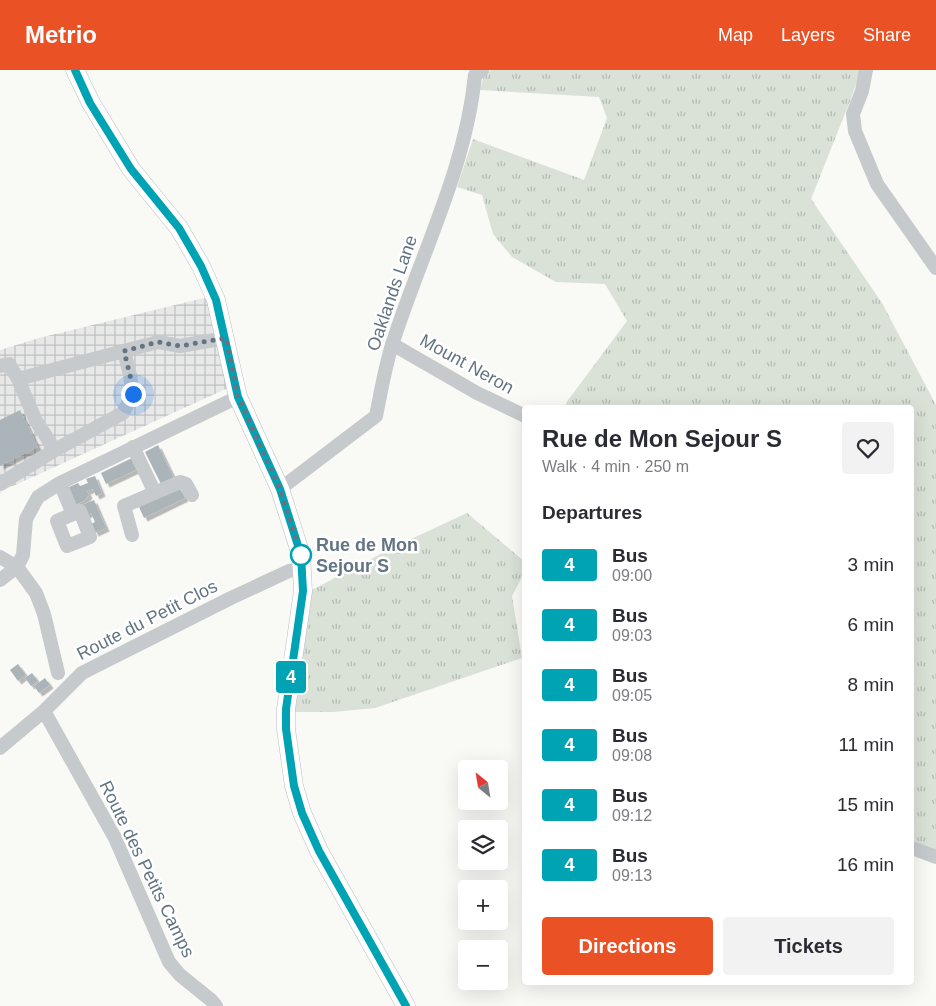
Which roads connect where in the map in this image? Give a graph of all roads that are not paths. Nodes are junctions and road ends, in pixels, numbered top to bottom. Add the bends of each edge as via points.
1 (75, 70) edge
2 (866, 70) edge
3 (477, 72) edge
4 (936, 268) edge
5 (226, 338) junction
6 (392, 344) junction
7 (124, 351) junction
8 (0, 366) edge
9 (18, 378) junction
10 (238, 397) junction
11 (522, 415) edge
12 (134, 447) junction
13 (55, 450) junction
14 (60, 483) junction
15 (0, 484) edge
16 (280, 489) junction
17 (155, 493) junction
18 (192, 495) dead end
19 (73, 514) dead end
20 (132, 535) dead end
21 (0, 557) edge
22 (17, 567) junction
23 (302, 568) junction
24 (0, 580) edge
25 (58, 674) dead end
26 (44, 711) junction
27 (0, 748) edge
28 (914, 849) edge
29 (936, 857) edge
30 (216, 1006) edge
31 (406, 1006) edge

1 - 5 main road via 90,103 131,169 179,228 201,266 216,300
2 - 4 street via 853,114 855,131 877,184
3 - 6 street, Oaklands Lane via 473,102 450,183
5 - 7 street via 180,346 158,342
5 - 10 main road
6 - 11 street, Mount Neron via 477,393
6 - 16 street, Oaklands Lane via 376,416
7 - 9 street
7 - 13 street via 133,394 123,413
8 - 9 street via 9,364
9 - 13 street via 36,421
10 - 12 street
10 - 16 main road
12 - 14 street
12 - 17 street
13 - 15 street
14 - 19 street
14 - 22 street via 38,497 26,519 22,555
16 - 23 main road via 297,540
17 - 18 street via 180,482 186,484
17 - 20 street via 124,506
21 - 22 street
22 - 24 street
22 - 25 street via 36,593
23 - 26 street, Route du Petit Clos via 232,598 82,673
23 - 31 main road via 302,606 286,709 294,786 319,851
26 - 27 street, Route du Petit Clos
26 - 30 street, Route des Petits Camps via 115,838 169,962 180,976
28 - 29 street

